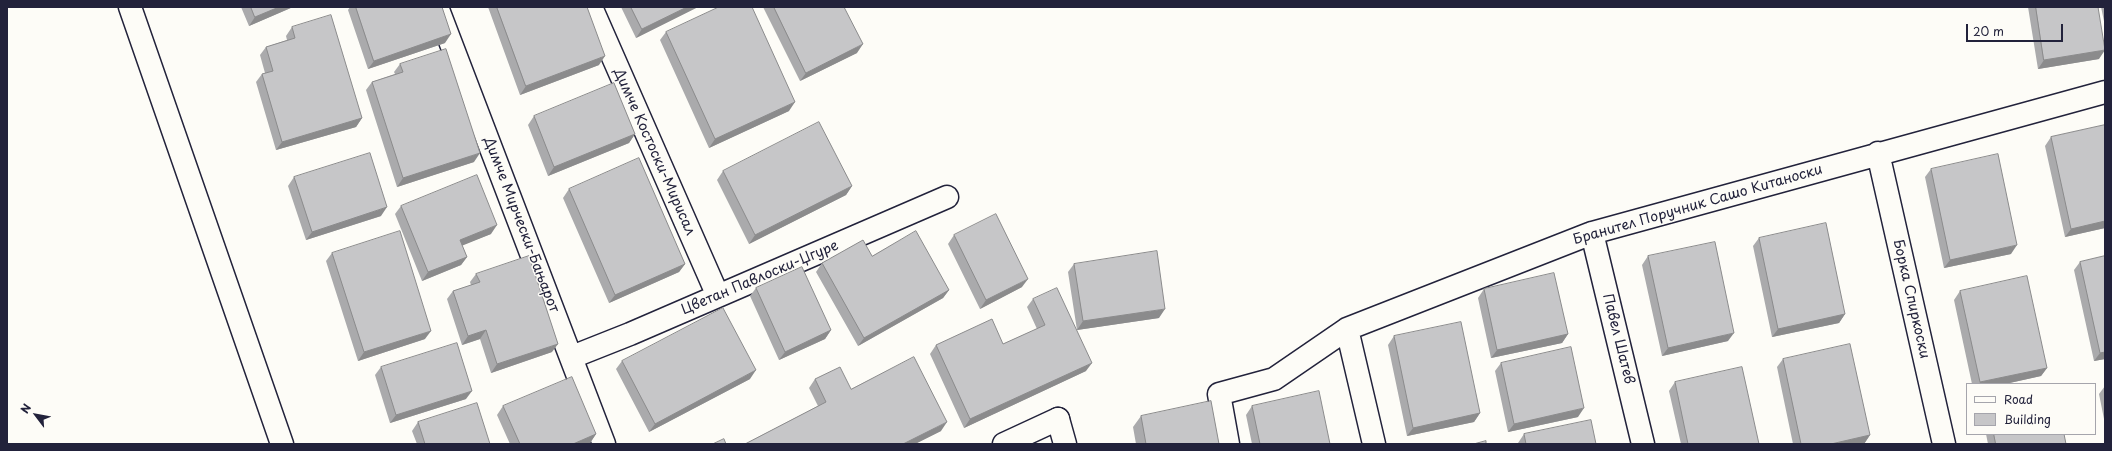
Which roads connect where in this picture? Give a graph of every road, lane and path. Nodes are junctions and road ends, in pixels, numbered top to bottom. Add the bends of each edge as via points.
1 (130, 7) edge
2 (436, 7) edge
3 (591, 7) edge
4 (2105, 92) edge
5 (1878, 153) junction
6 (947, 198) dead end
7 (1592, 233) junction
8 (718, 296) junction
9 (1347, 329) junction
10 (572, 357) junction
11 (282, 444) edge
12 (604, 444) edge
13 (1004, 444) edge
14 (1065, 444) edge
15 (1228, 444) edge
16 (1374, 444) edge
17 (1643, 444) edge
18 (1944, 444) edge

1 - 11 street
2 - 10 street, Димче Мирчески-Бањарот
3 - 8 street, Димче Костоски-Мирисал
4 - 5 street, Бранител Поручник Сашо Китаноски
5 - 7 street, Бранител Поручник Сашо Китаноски
5 - 18 street, Борка Спиркоски
6 - 8 street, Цветан Павлоски-Џгуре
7 - 9 street, Бранител Поручник Сашо Китаноски
7 - 17 street, Павел Шатев
8 - 10 street, Цветан Павлоски-Џгуре
9 - 15 street, Бранител Поручник Сашо Китаноски via 1274,379 1219,394
9 - 16 street
10 - 12 street, Димче Мирчески-Бањарот
13 - 14 street via 1058,419

